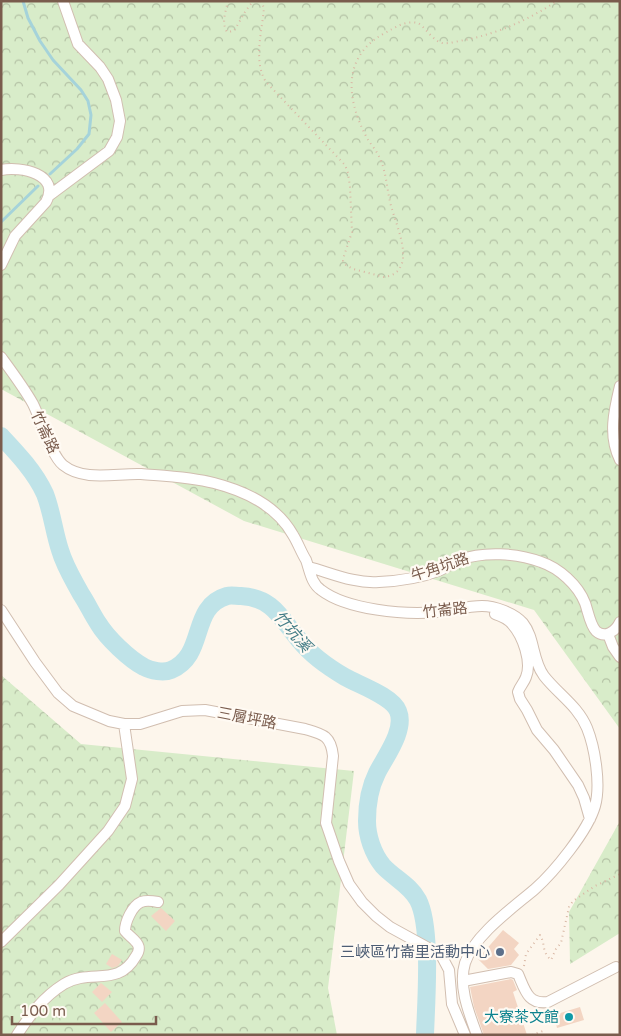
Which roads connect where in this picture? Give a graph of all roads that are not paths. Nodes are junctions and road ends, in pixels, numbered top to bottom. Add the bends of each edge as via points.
1 (63, 1) edge
2 (1, 170) edge
3 (50, 195) junction
4 (1, 266) edge
5 (1, 357) edge
6 (620, 386) edge
7 (620, 460) edge
8 (308, 567) junction
9 (476, 606) junction
10 (1, 610) edge
11 (620, 622) edge
12 (608, 634) junction
13 (620, 657) edge
14 (124, 724) junction
15 (590, 819) junction
16 (158, 902) dead end
17 (1, 942) edge
18 (616, 967) dead end
19 (463, 981) junction
20 (17, 1035) edge
21 (465, 1035) edge
22 (477, 1035) edge

1 - 3 street via 78,44 108,79 120,121 117,137 109,151
2 - 3 street via 18,168 32,171 48,183
3 - 4 street via 16,236
5 - 8 street, 竹崙路 via 31,402 62,464 84,474 190,478 251,496 285,522
6 - 7 street via 612,421
8 - 9 street, 竹崙路 via 312,581 319,589 334,598 377,610 438,612
8 - 12 street, 牛角坑路 via 360,582 376,582 420,576 475,556 529,558 546,564 577,588 595,630
9 - 15 street via 504,618 517,631 527,664 526,678 518,695 537,730 578,785
9 - 15 street, 竹崙路 via 496,608 514,615 524,625 544,676 583,719 594,752 597,794
10 - 14 street, 三層坪路 via 58,693 73,706
11 - 12 street
12 - 13 street
14 - 17 street via 132,779 125,806 108,831 59,885
14 - 21 street, 三層坪路 via 140,724 182,711 204,710 305,729 328,739 333,756 326,823 349,884 376,916 441,955 449,970 452,1004
15 - 19 street, 竹崙路 via 548,876 486,932 472,949 465,963
16 - 20 street via 142,902 135,906 129,918 125,931 139,949 130,967 124,972 78,978 65,983 36,1007
18 - 19 street via 548,1002 539,1003 531,999 518,974 511,972
19 - 22 street, 竹崙路

